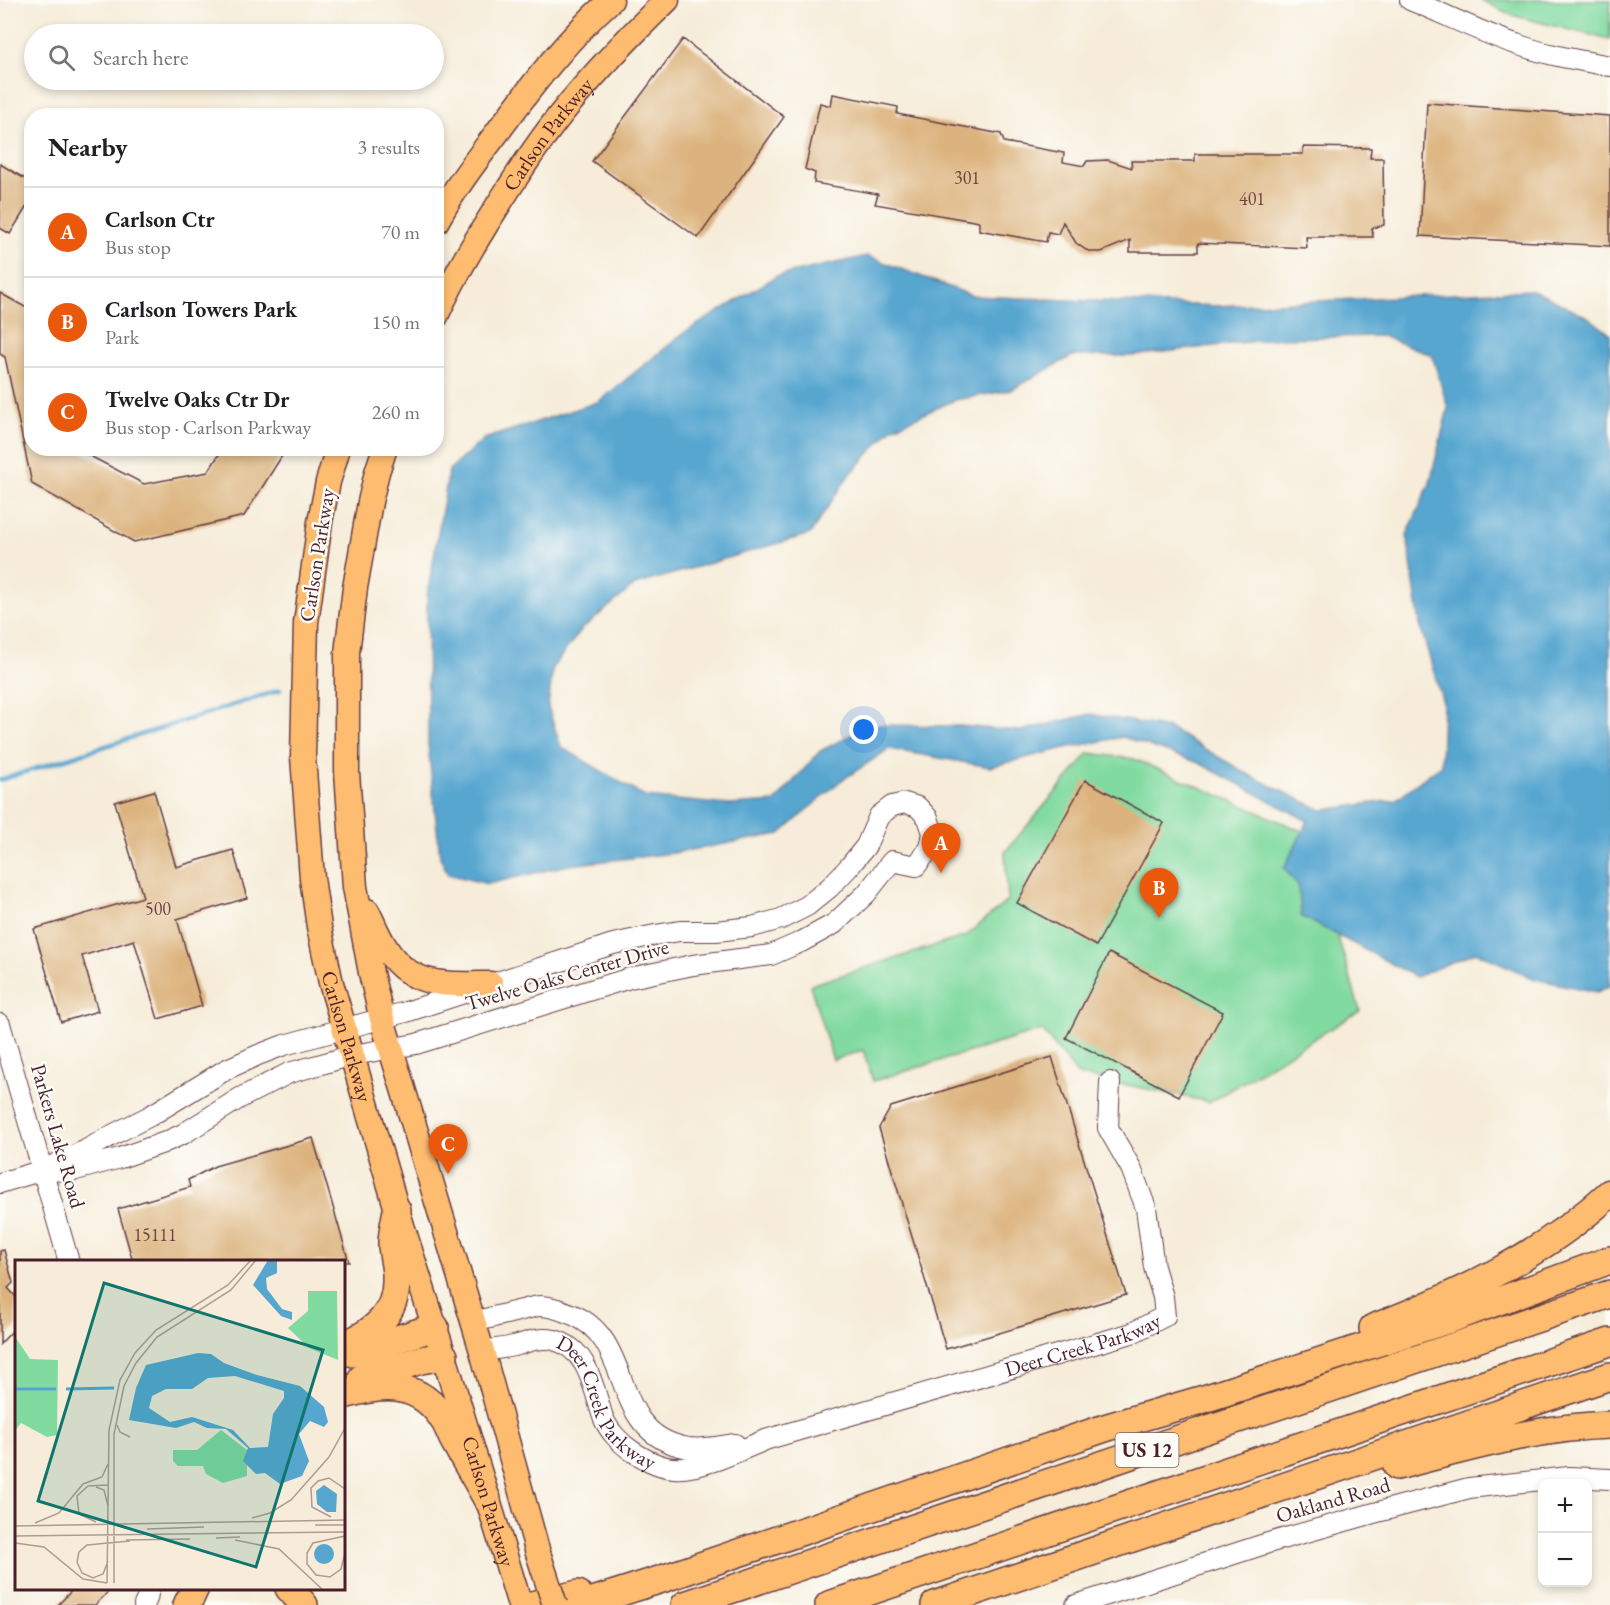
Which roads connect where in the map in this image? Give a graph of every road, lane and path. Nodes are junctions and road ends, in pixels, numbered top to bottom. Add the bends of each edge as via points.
1 (610, 0) edge
2 (667, 0) edge
3 (1410, 0) edge
4 (1610, 66) edge
5 (444, 210) edge
6 (444, 301) edge
7 (336, 456) edge
8 (383, 456) edge
9 (866, 846) junction
10 (892, 861) junction
11 (355, 887) junction
12 (491, 984) junction
13 (382, 1019) junction
14 (0, 1024) edge
15 (345, 1029) junction
16 (391, 1049) junction
17 (353, 1055) junction
18 (1110, 1082) dead end
19 (43, 1170) junction
20 (0, 1183) edge
21 (1610, 1193) edge
22 (397, 1210) junction
23 (68, 1260) edge
24 (1610, 1260) edge
25 (1610, 1293) edge
26 (473, 1322) junction
27 (435, 1327) junction
28 (1610, 1342) edge
29 (345, 1345) edge
30 (482, 1351) junction
31 (345, 1356) edge
32 (444, 1356) junction
33 (1610, 1376) edge
34 (345, 1384) edge
35 (345, 1395) edge
36 (1610, 1425) edge
37 (1108, 1427) junction
38 (765, 1440) junction
39 (1610, 1479) edge
40 (487, 1499) junction
41 (1206, 1513) junction
42 (662, 1579) junction
43 (194, 1590) edge
44 (291, 1590) edge
45 (187, 1605) edge
46 (304, 1605) edge
47 (520, 1605) edge
48 (532, 1605) edge
49 (555, 1605) edge
50 (580, 1605) edge
51 (685, 1605) edge
52 (829, 1605) edge
53 (935, 1605) edge
54 (1076, 1605) edge

1 - 5 main road, Carlson Parkway via 523,97
2 - 6 main road, Carlson Parkway via 605,62 547,132 486,223
3 - 4 street via 1516,45
7 - 15 main road, Carlson Parkway via 324,502 306,623 303,757 319,927
8 - 11 main road, Carlson Parkway via 370,502 347,653 347,772
9 - 10 street
9 - 10 street, Twelve Oaks Center Drive via 879,816 892,806 918,807 928,818 933,833 930,848 916,866
9 - 12 street, Twelve Oaks Center Drive via 829,888 807,906 781,919 752,927 655,935 613,944
10 - 16 street, Twelve Oaks Center Drive via 866,894 834,924 771,955 630,978
11 - 12 main road via 384,945 410,974 449,984
11 - 13 main road, Carlson Parkway
12 - 13 street, Twelve Oaks Center Drive
13 - 15 street, Twelve Oaks Center Drive
13 - 16 main road, Carlson Parkway
14 - 19 street, Parkers Lake Road
15 - 17 main road, Carlson Parkway
15 - 19 street, Twelve Oaks Center Drive via 284,1045 237,1065 150,1116
16 - 17 street, Twelve Oaks Center Drive
16 - 26 main road, Carlson Parkway
17 - 19 street, Twelve Oaks Center Drive via 290,1073 240,1098 183,1134 140,1152 72,1171
17 - 22 main road, Carlson Parkway
18 - 38 street, Deer Creek Parkway via 1108,1128 1131,1168 1146,1208 1165,1316 1132,1333
19 - 20 street, Twelve Oaks Center Drive
19 - 23 street, Parkers Lake Road
21 - 37 highway via 1534,1251 1435,1302
22 - 27 main road, Carlson Parkway
22 - 29 highway via 392,1242 396,1293 392,1304 379,1324
24 - 37 highway via 1399,1337
25 - 51 highway, US 12
26 - 27 main road, Deer Creek Parkway
26 - 30 main road, Carlson Parkway
26 - 38 street, Deer Creek Parkway via 539,1306 571,1313 596,1329 607,1343 641,1421 663,1440 704,1449
27 - 31 highway
27 - 32 main road, Carlson Parkway
28 - 52 highway, US 12
30 - 32 main road, Deer Creek Parkway
30 - 38 street, Deer Creek Parkway via 542,1339 566,1346 587,1368 603,1418 613,1433 625,1447 657,1464 674,1468 698,1465
30 - 49 main road, Carlson Parkway, bridge
32 - 34 highway
32 - 40 main road, Carlson Parkway
33 - 41 highway
35 - 40 highway via 380,1387 417,1393 444,1421
36 - 41 highway via 1536,1432
37 - 42 highway
39 - 54 street, Oakland Road via 1569,1477 1469,1488 1268,1543
40 - 47 main road, Carlson Parkway
41 - 53 highway
42 - 48 highway
42 - 50 highway
43 - 45 highway
44 - 46 highway

